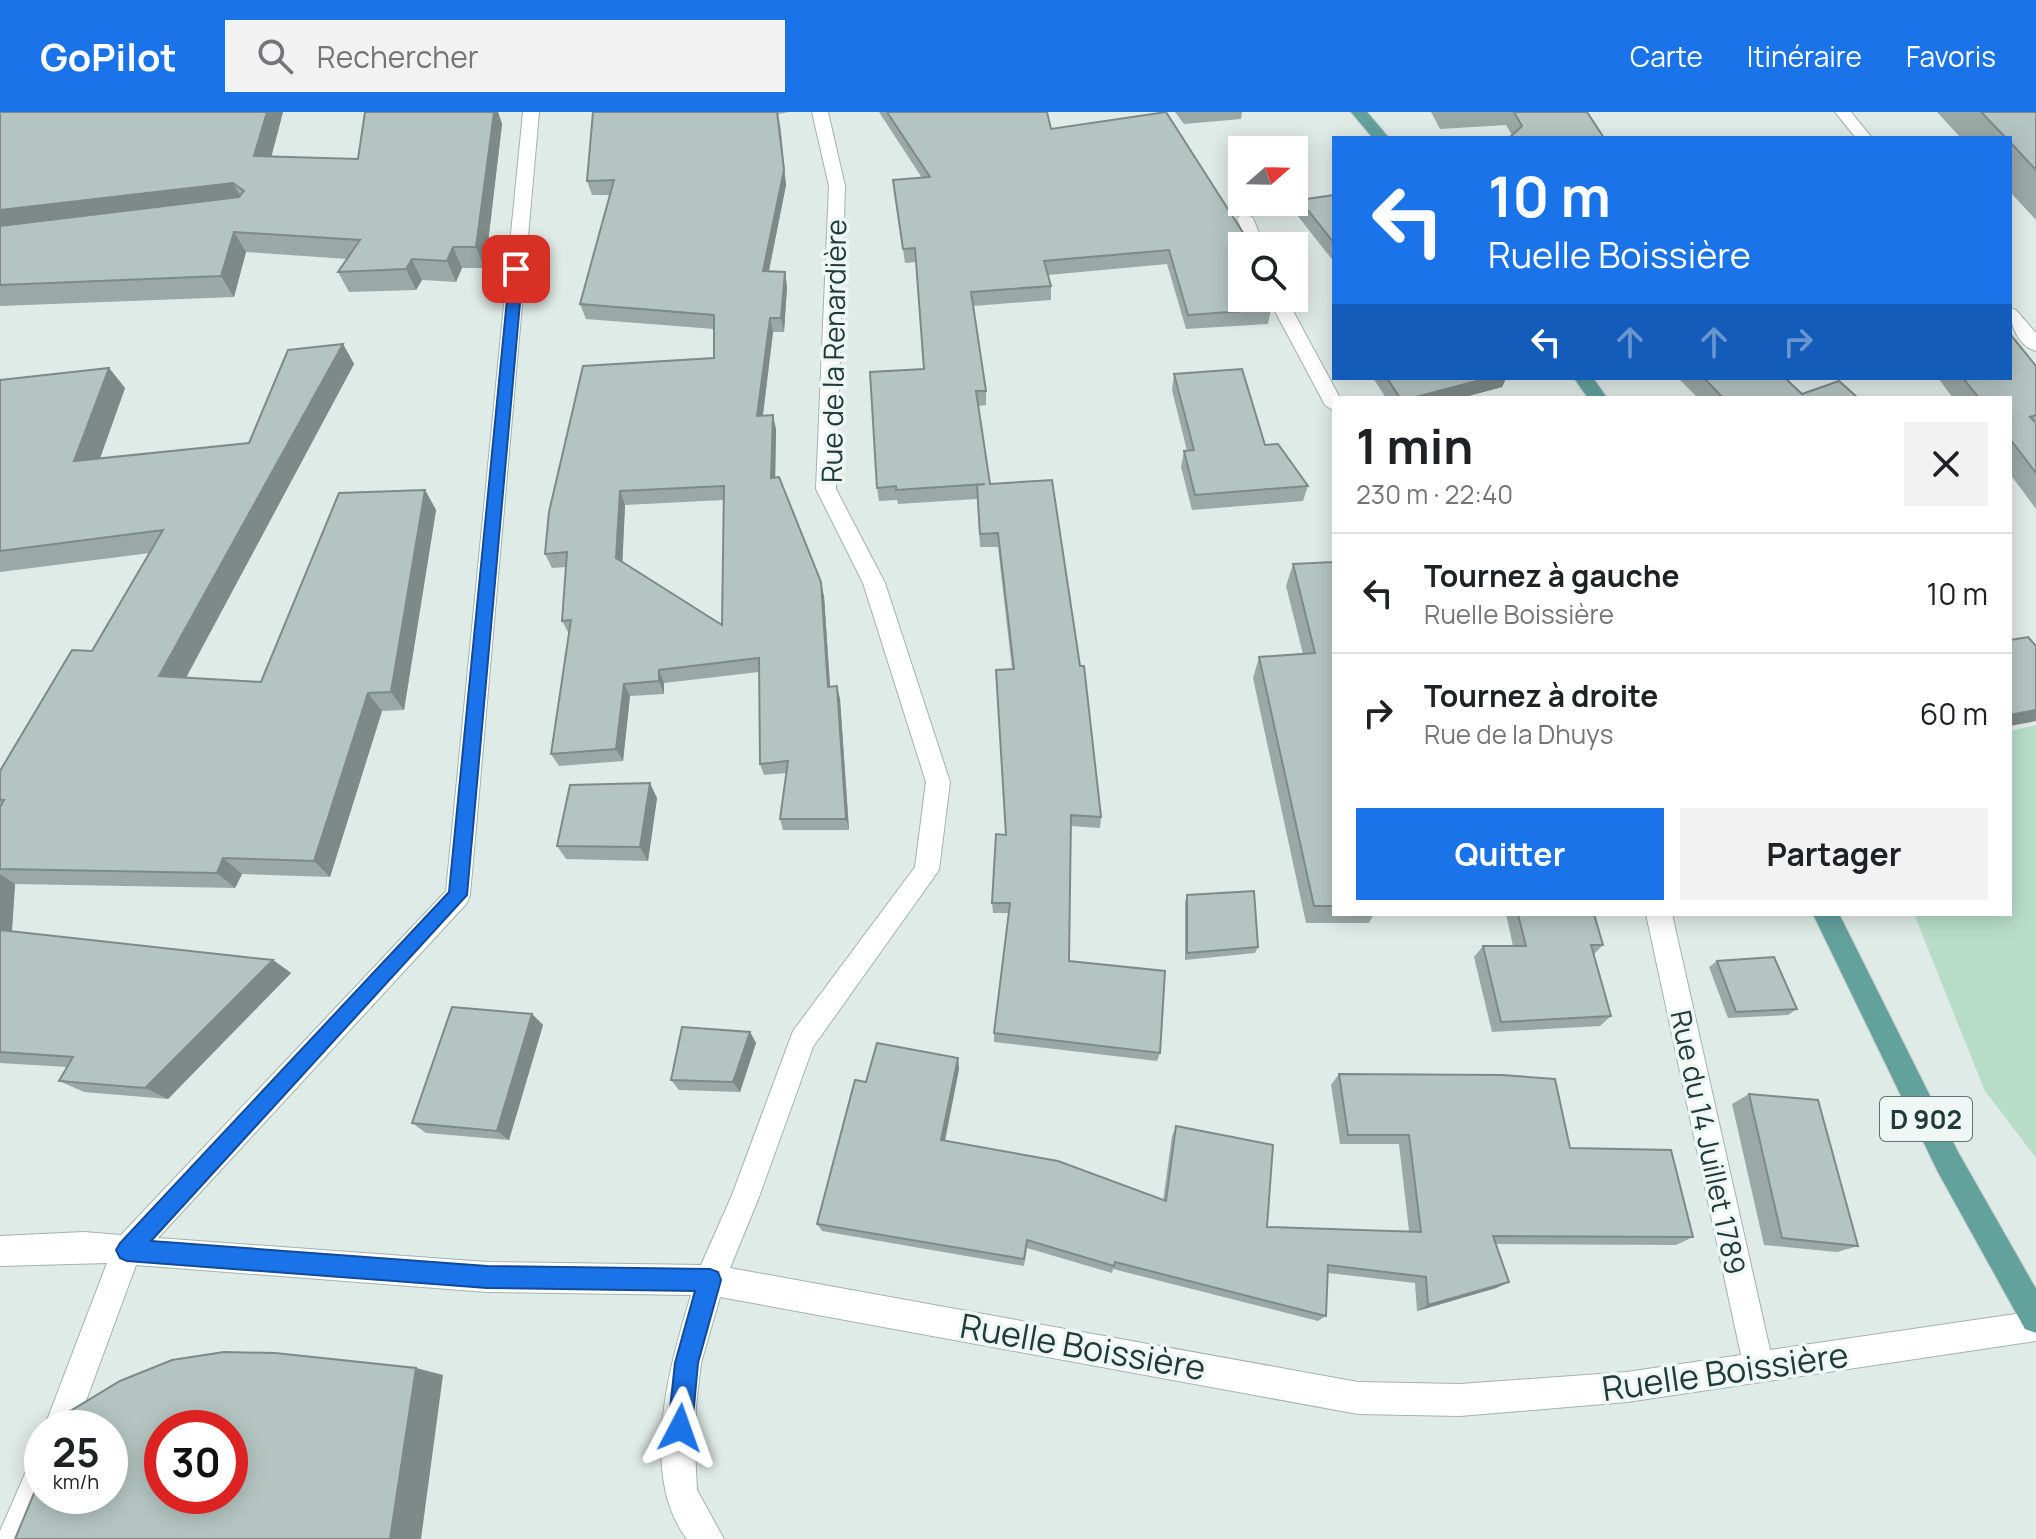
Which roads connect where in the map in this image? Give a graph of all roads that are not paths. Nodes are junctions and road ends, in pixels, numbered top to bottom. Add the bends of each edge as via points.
1 (531, 112) edge
2 (820, 112) edge
3 (1359, 112) edge
4 (1843, 112) edge
5 (1379, 136) edge
6 (1862, 136) edge
7 (1245, 218) dead end
8 (1250, 232) edge
9 (1284, 312) edge
10 (2012, 316) edge
11 (2036, 345) edge
12 (1332, 401) edge
13 (1659, 916) edge
14 (1827, 916) edge
15 (127, 1250) junction
16 (0, 1251) edge
17 (710, 1280) junction
18 (2036, 1318) edge
19 (2036, 1326) edge
20 (1759, 1369) junction
21 (67, 1410) edge
22 (24, 1513) edge
23 (13, 1539) edge
24 (708, 1539) edge

1 - 15 street via 458,895
2 - 17 street, Rue de la Renardière via 837,186 826,489 874,583 938,782 927,870 802,1040
3 - 5 main road
4 - 6 street
7 - 8 street
9 - 12 street
10 - 11 street
13 - 20 street, Rue du 14 Juillet 1789
14 - 18 main road, D 902 via 1948,1162
15 - 16 street, Ruelle Boissière
15 - 17 street, Ruelle Boissière via 487,1277
15 - 21 street
17 - 20 street, Ruelle Boissière via 1358,1398 1460,1400 1627,1387
17 - 24 street, Rue de la Renardière via 686,1363 679,1450 681,1490
19 - 20 street, Ruelle Boissière
22 - 23 street

